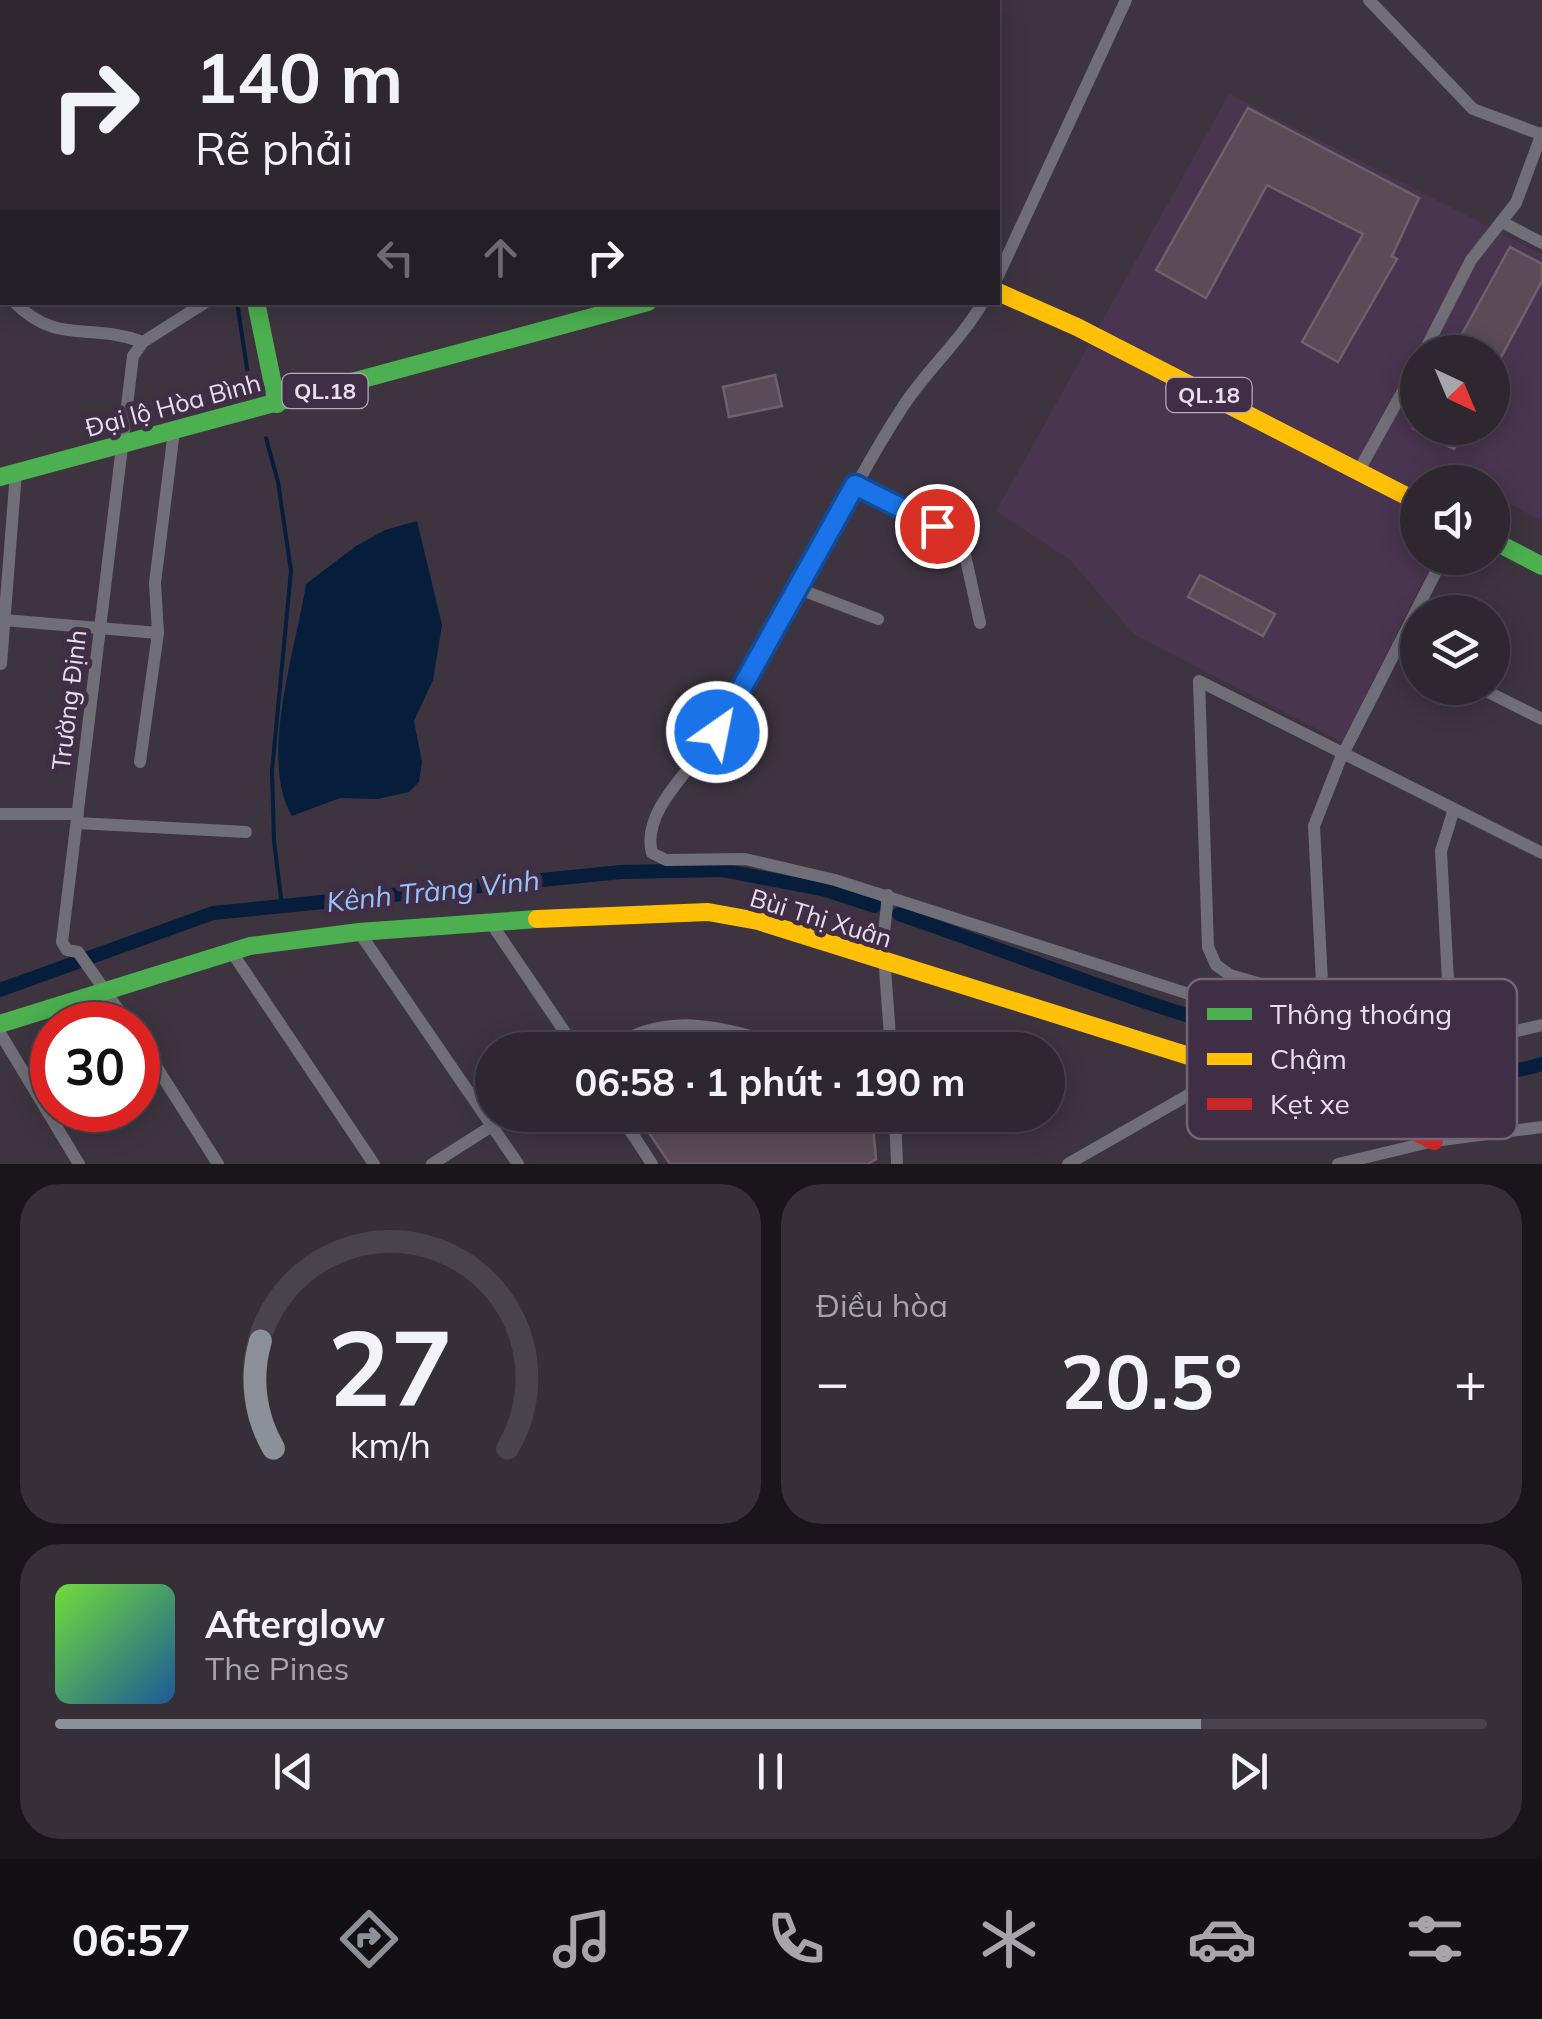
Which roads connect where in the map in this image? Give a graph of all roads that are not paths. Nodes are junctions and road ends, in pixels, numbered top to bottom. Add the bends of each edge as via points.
1 (1126, 0) edge
2 (1369, 0) edge
3 (1541, 134) edge
4 (1502, 222) junction
5 (1542, 243) edge
6 (1000, 272) edge
7 (1000, 293) edge
8 (18, 305) edge
9 (201, 305) edge
10 (257, 305) edge
11 (637, 305) edge
12 (981, 305) edge
13 (1433, 335) edge
14 (142, 342) junction
15 (1400, 396) edge
16 (277, 404) junction
17 (174, 431) junction
18 (125, 444) junction
19 (1358, 472) junction
20 (8, 475) edge
21 (855, 485) junction
22 (1400, 493) edge
23 (1510, 549) edge
24 (1542, 566) edge
25 (1434, 575) edge
26 (799, 589) junction
27 (878, 618) dead end
28 (4, 620) junction
29 (980, 623) dead end
30 (100, 627) junction
31 (158, 633) junction
32 (1398, 646) joint
33 (0, 664) edge
34 (1510, 703) edge
35 (1542, 719) edge
36 (1344, 754) junction
37 (140, 762) dead end
38 (1454, 809) junction
39 (0, 814) edge
40 (78, 818) junction
41 (246, 832) dead end
42 (1542, 853) edge
43 (888, 895) junction
44 (490, 922) junction
45 (359, 932) junction
46 (232, 951) junction
47 (884, 963) junction
48 (1244, 979) edge
49 (1323, 979) edge
50 (1448, 979) edge
51 (101, 982) junction
52 (1187, 993) edge
53 (114, 1002) edge
54 (0, 1024) edge
55 (1542, 1025) edge
56 (1517, 1031) edge
57 (565, 1032) edge
58 (646, 1032) edge
59 (730, 1032) edge
60 (890, 1032) edge
61 (0, 1033) edge
62 (1187, 1056) edge
63 (160, 1073) edge
64 (1187, 1096) edge
65 (475, 1102) edge
66 (1542, 1128) edge
67 (1517, 1131) edge
68 (482, 1132) edge
69 (495, 1132) edge
70 (631, 1132) edge
71 (895, 1132) edge
72 (1430, 1139) edge
73 (1451, 1139) edge
74 (1434, 1141) junction
75 (79, 1164) edge
76 (218, 1164) edge
77 (374, 1164) edge
78 (432, 1164) edge
79 (518, 1164) edge
80 (652, 1164) edge
81 (896, 1164) edge
82 (1068, 1164) edge
83 (1338, 1164) edge

1 - 6 street
2 - 3 street via 1474,110
3 - 4 street via 1516,203
4 - 5 street
4 - 13 street via 1471,260
7 - 19 main road, QL.18
8 - 14 street via 45,328
9 - 14 street
10 - 16 main road
11 - 16 main road, Đại lộ Hòa Bình / QL.18
12 - 21 street via 907,401
14 - 18 street, Trường Định via 133,356
15 - 19 street
16 - 17 main road, Đại lộ Hòa Bình / QL.18
17 - 18 main road, Đại lộ Hòa Bình / QL.18
17 - 31 street via 155,584
18 - 20 main road, Đại lộ Hòa Bình / QL.18
18 - 30 street, Trường Định
19 - 22 main road, QL.18
20 - 28 street
21 - 26 street
21 - 29 street via 962,541
23 - 24 main road
25 - 32 street
26 - 27 street
26 - 43 street via 732,710 663,804 650,834 652,853 661,860 745,859
28 - 30 street
28 - 33 street
30 - 31 street
30 - 40 street, Trường Định
31 - 37 street
32 - 36 street
34 - 35 street
36 - 38 street
36 - 48 street via 1200,681 1208,947 1216,964
36 - 49 street via 1314,826
38 - 42 street
38 - 50 street via 1441,851
39 - 40 street
40 - 41 street
40 - 51 street, Trường Định via 62,942
43 - 47 street
43 - 52 street
44 - 45 main road, Bùi Thị Xuân
44 - 47 main road, Bùi Thị Xuân via 708,912 758,921
44 - 57 street
45 - 46 main road, Bùi Thị Xuân
45 - 65 street
46 - 51 main road, Bùi Thị Xuân
46 - 77 street
47 - 60 street
47 - 62 main road, Bùi Thị Xuân
51 - 53 street
51 - 54 main road, Bùi Thị Xuân
55 - 56 street
58 - 59 street via 694,1022
61 - 75 street
63 - 76 street
64 - 82 street
66 - 67 street
68 - 78 street
69 - 79 street
70 - 80 street
71 - 81 street
72 - 74 main road, Bùi Thị Xuân
73 - 74 street
74 - 83 street

